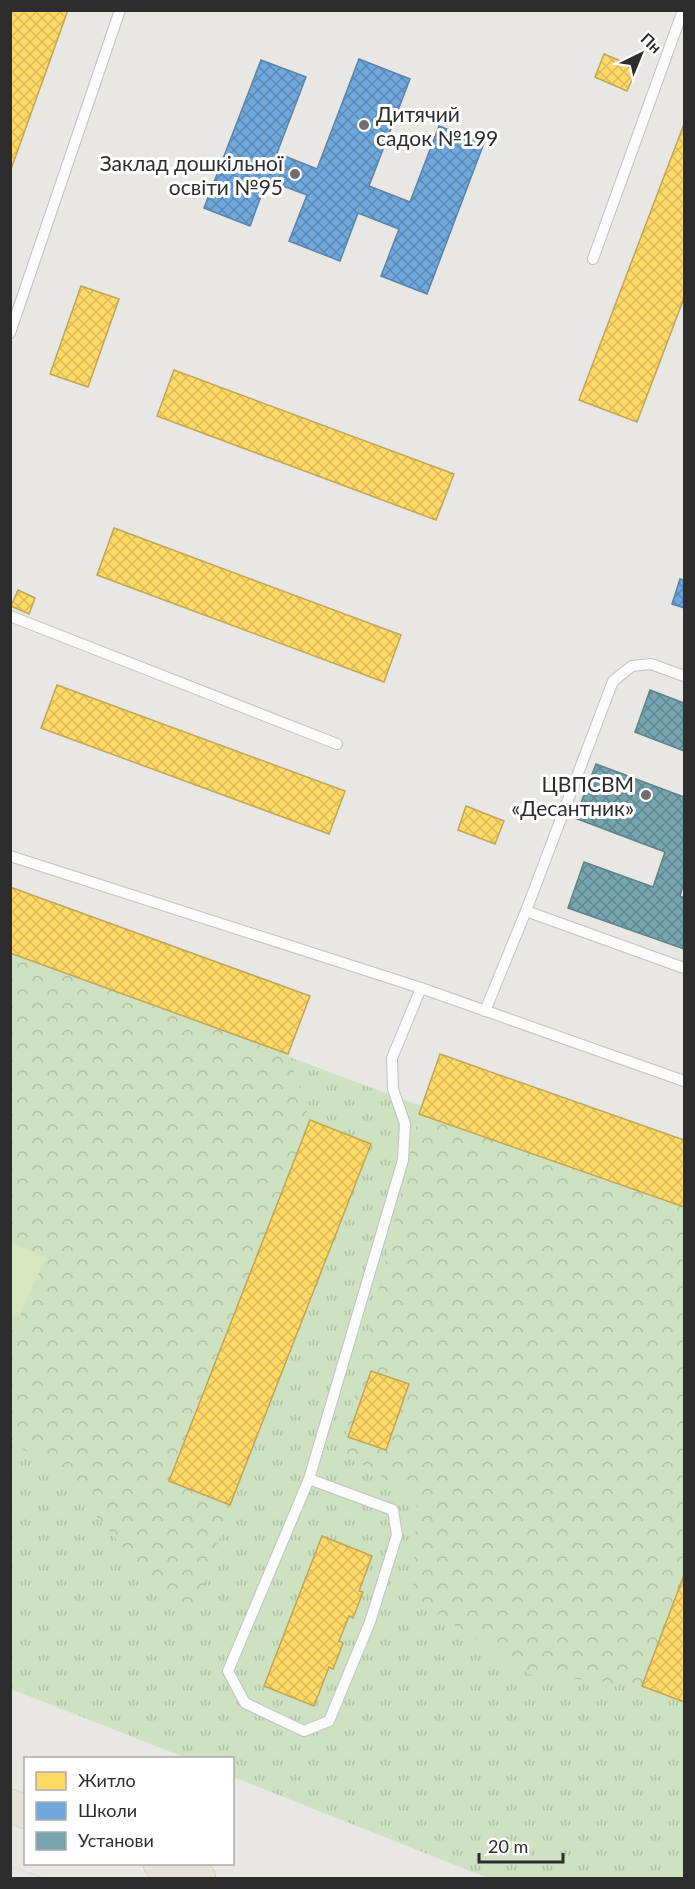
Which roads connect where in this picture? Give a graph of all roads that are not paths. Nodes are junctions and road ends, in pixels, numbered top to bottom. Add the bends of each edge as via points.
1 (120, 10) edge
2 (683, 10) edge
3 (593, 259) dead end
4 (10, 333) edge
5 (10, 616) edge
6 (684, 676) edge
7 (337, 744) dead end
8 (10, 856) edge
9 (526, 911) junction
10 (684, 968) edge
11 (421, 988) junction
12 (485, 1011) junction
13 (684, 1081) edge
14 (309, 1479) junction
15 (165, 1865) edge
16 (199, 1878) edge

1 - 4 lane
2 - 3 lane
5 - 7 lane
6 - 9 lane via 651,664 632,666 613,681
8 - 11 lane
9 - 10 lane
9 - 12 lane
11 - 12 lane
11 - 14 lane via 392,1058 393,1089 405,1124 403,1160
12 - 13 lane
14 - 14 lane via 393,1510 398,1535 370,1622 329,1720 304,1731 245,1703 228,1671
15 - 16 main road

